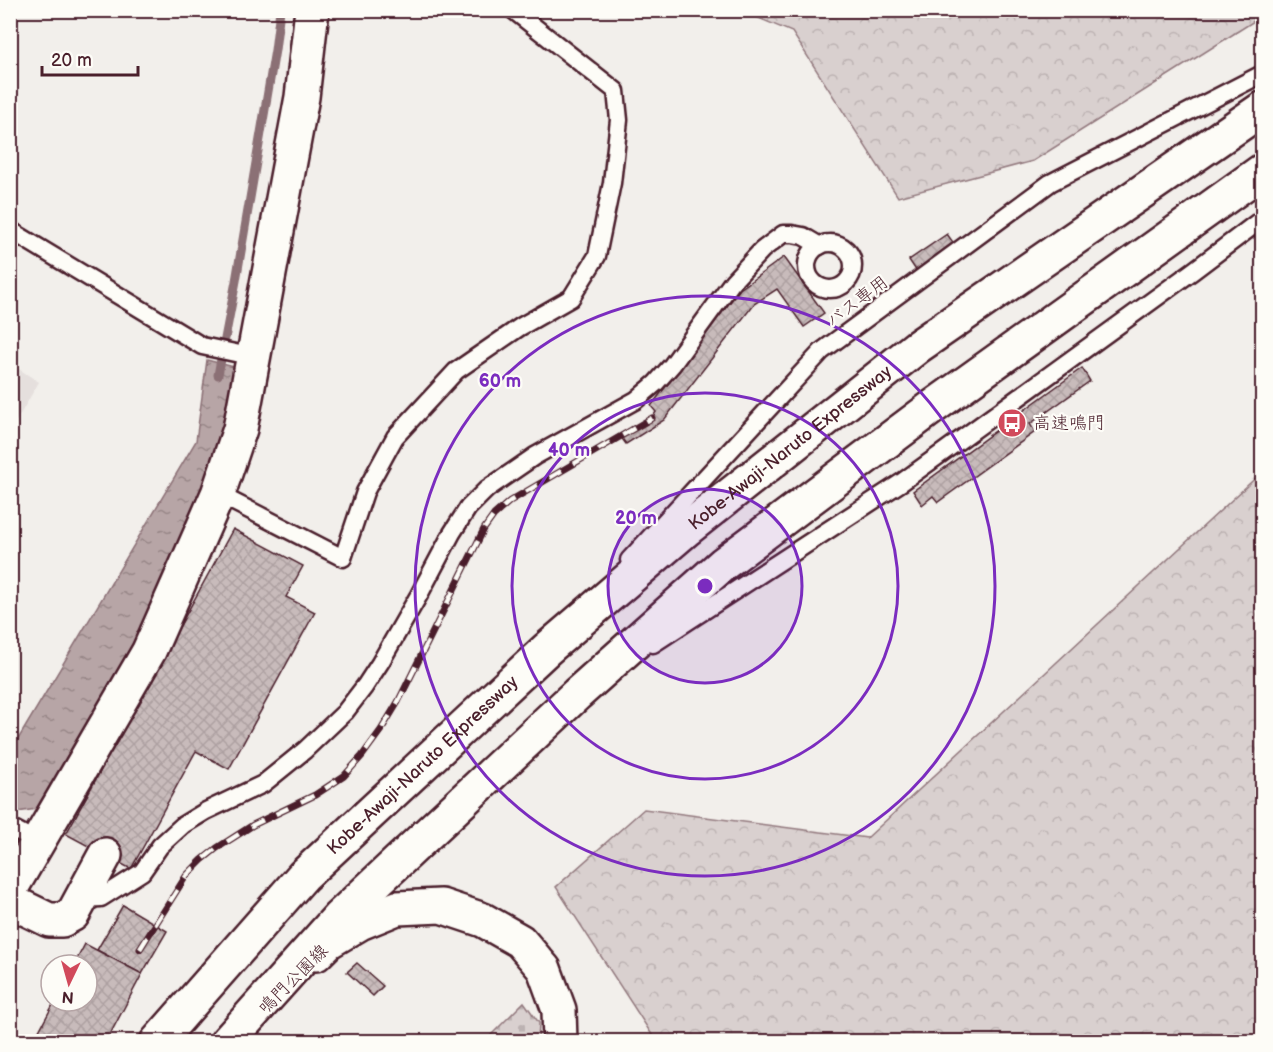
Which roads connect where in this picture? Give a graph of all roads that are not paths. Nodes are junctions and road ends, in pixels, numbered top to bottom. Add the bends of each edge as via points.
1 (312, 10) edge
2 (513, 10) edge
3 (1263, 74) edge
4 (1263, 109) edge
5 (1263, 171) edge
6 (1263, 219) edge
7 (10, 230) edge
8 (820, 246) dead end
9 (254, 357) junction
10 (218, 494) junction
11 (547, 649) junction
12 (577, 694) junction
13 (24, 835) edge
14 (105, 855) dead end
15 (10, 890) edge
16 (81, 898) junction
17 (10, 901) edge
18 (157, 1041) edge
19 (227, 1041) edge
20 (241, 1041) edge
21 (560, 1041) edge

1 - 9 main road via 302,97
2 - 10 lane via 616,91 619,120 612,183 597,256 571,297 456,371 395,437 365,492 343,558
3 - 11 lane, バス専用 via 1050,183 822,351
4 - 11 main road, Kobe-Awaji-Naruto Expressway via 917,347 687,529
5 - 12 main road via 934,406 723,564
6 - 12 lane via 902,482
7 - 9 lane via 202,346
8 - 16 lane via 802,236 783,234 732,281 656,383 636,400 535,456 486,489 468,508 380,663 345,712 263,784 183,825 160,846 142,872 101,898
9 - 10 main road via 240,429
10 - 13 main road via 149,651
11 - 18 main road, Kobe-Awaji-Naruto Expressway via 303,876
12 - 19 main road via 339,917
13 - 15 main road
14 - 16 main road
16 - 17 main road via 73,914 62,920 49,920
20 - 21 main road, 鳴門公園線 via 259,1011 328,942 397,908 441,906 483,920 520,941 544,969 559,1010

